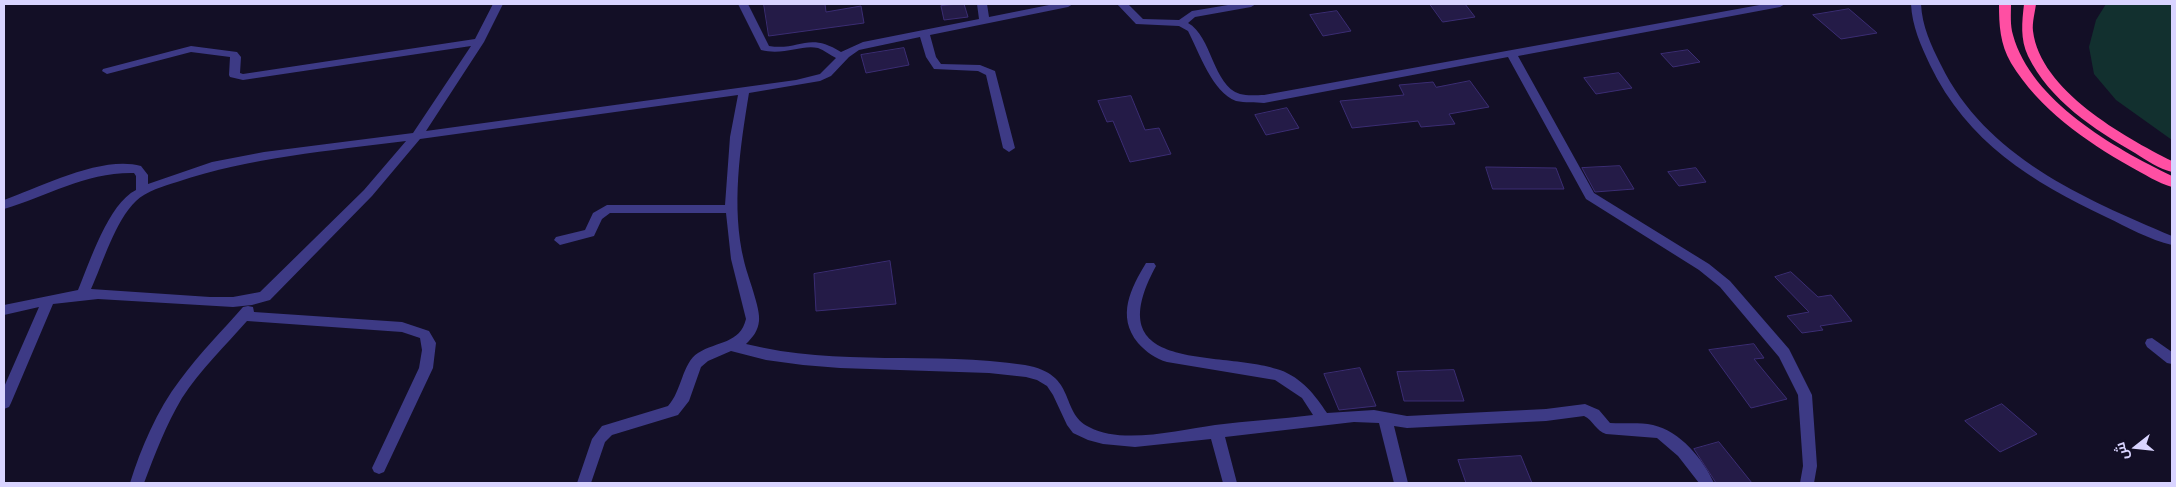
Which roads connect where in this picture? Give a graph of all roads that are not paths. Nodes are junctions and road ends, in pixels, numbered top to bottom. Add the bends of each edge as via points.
1 (498, 4) edge
2 (744, 4) edge
3 (982, 4) edge
4 (1068, 4) edge
5 (1122, 4) edge
6 (1251, 4) edge
7 (1712, 4) edge
8 (1780, 4) edge
9 (1916, 4) edge
10 (2005, 4) edge
11 (2030, 4) edge
12 (1721, 15) junction
13 (984, 21) junction
14 (1181, 23) junction
15 (924, 33) junction
16 (480, 42) junction
17 (1512, 54) junction
18 (841, 56) junction
19 (107, 72) dead end
20 (744, 91) junction
21 (416, 137) junction
22 (1010, 148) dead end
23 (2172, 167) edge
24 (2172, 182) edge
25 (142, 191) junction
26 (4, 205) edge
27 (731, 209) junction
28 (560, 240) dead end
29 (2172, 241) edge
30 (1150, 266) dead end
31 (82, 295) junction
32 (259, 299) junction
33 (48, 301) junction
34 (4, 310) edge
35 (244, 316) junction
36 (2152, 343) dead end
37 (730, 345) junction
38 (2172, 359) edge
39 (4, 403) edge
40 (1385, 418) junction
41 (1324, 420) junction
42 (1216, 432) junction
43 (379, 468) dead end
44 (137, 483) edge
45 (584, 483) edge
46 (1230, 483) edge
47 (1400, 483) edge
48 (1707, 483) edge
49 (1807, 483) edge

1 - 16 street
2 - 18 street via 766,48 776,50 815,44
3 - 13 street
4 - 13 street
5 - 14 street via 1140,22
6 - 14 street via 1192,14
7 - 12 street
8 - 12 street
9 - 29 street via 1920,27 1936,67 1958,104 1979,130 2010,156 2048,180
10 - 24 highway via 2004,24 2012,50 2040,91 2067,117 2102,143
11 - 23 highway via 2026,21 2030,43 2052,81 2078,108 2113,135
12 - 17 street
13 - 15 street
14 - 17 street via 1192,29 1222,86 1231,94 1251,99
15 - 18 street via 863,45
15 - 22 street via 933,63 938,67 980,68 991,73
16 - 19 street via 250,77 234,75 236,57 233,54 202,49 172,53
16 - 21 street
17 - 49 street via 1590,196 1704,267 1725,284 1784,354 1806,395 1810,466
18 - 20 street via 828,73 814,79
20 - 21 street
20 - 27 street via 732,174
21 - 25 street via 226,162
21 - 32 street via 368,193
25 - 26 street via 140,171 125,167 88,174
25 - 31 street via 132,197 117,217
27 - 28 street via 606,209 597,216 590,233
27 - 37 street via 737,259 753,319 747,337
30 - 41 street via 1132,309 1139,336 1152,350 1167,357 1278,375 1307,394
31 - 32 street via 228,301
31 - 33 street
32 - 35 street
33 - 34 street
33 - 39 street
35 - 43 street via 402,327 426,334 429,353 426,368
35 - 44 street via 185,384 152,443
36 - 38 street
37 - 42 street via 801,361 944,365 1035,373 1054,383 1075,426 1086,434 1132,440
37 - 45 street via 695,364 682,401 673,411 603,434
40 - 41 street via 1354,416
40 - 47 street
40 - 48 street via 1396,422 1417,422 1585,410 1592,412 1606,428 1664,436 1685,455
41 - 42 street
42 - 46 street

